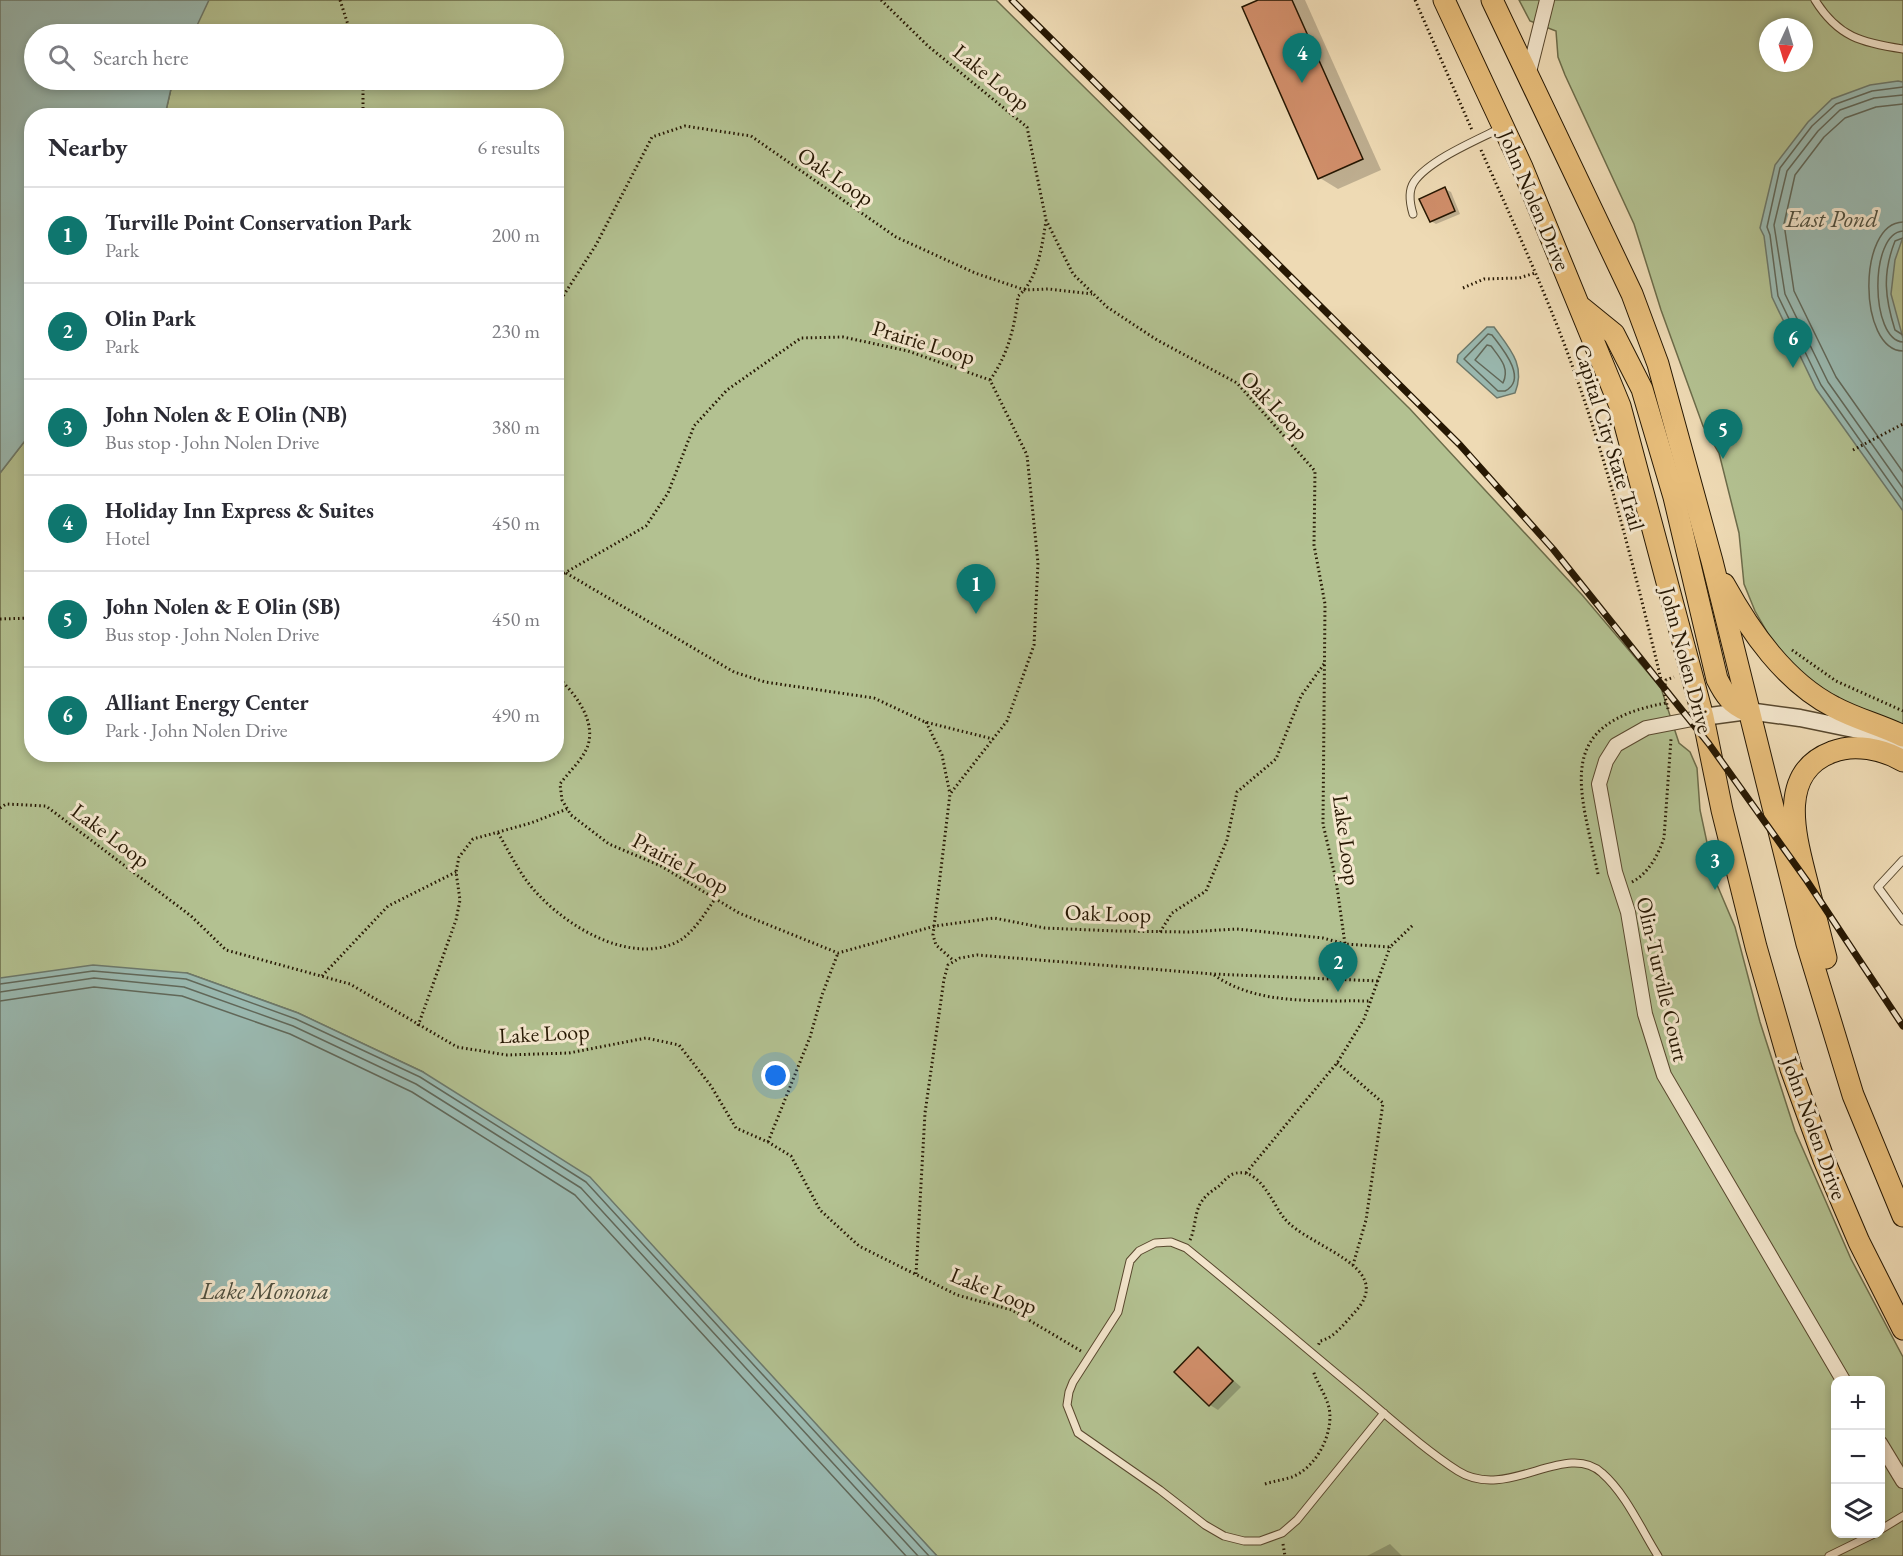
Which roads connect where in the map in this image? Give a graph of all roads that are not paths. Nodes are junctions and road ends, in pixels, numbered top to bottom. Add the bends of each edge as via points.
1 (1444, 0) edge
2 (1492, 0) edge
3 (1547, 0) edge
4 (1815, 0) edge
5 (1903, 49) edge
6 (1528, 75) junction
7 (1504, 127) junction
8 (1413, 214) dead end
9 (1580, 306) junction
10 (1712, 561) junction
11 (1748, 711) junction
12 (1702, 717) junction
13 (1903, 736) edge
14 (1903, 751) edge
15 (1903, 761) edge
16 (1903, 860) edge
17 (1903, 921) edge
18 (1831, 1022) junction
19 (1903, 1216) edge
20 (1903, 1329) edge
21 (1841, 1376) edge
22 (1384, 1413) junction
23 (1885, 1450) edge
24 (1903, 1481) edge
25 (1903, 1516) edge
26 (1885, 1527) edge
27 (1864, 1538) edge
28 (1658, 1556) edge
29 (1829, 1556) edge

1 - 7 main road, John Nolen Drive
2 - 6 main road, John Nolen Drive
3 - 6 street
4 - 5 lane via 1836,28 1853,38
6 - 10 main road, John Nolen Drive via 1635,304 1661,375
7 - 8 lane via 1419,177 1411,192
7 - 9 main road, John Nolen Drive
9 - 11 main road via 1614,334 1635,370 1674,497 1717,679 1730,701
9 - 12 main road, John Nolen Drive via 1620,406
10 - 11 main road, John Nolen Drive
10 - 13 main road via 1760,642 1796,680 1833,707
11 - 12 street
11 - 14 street via 1863,731
11 - 18 main road, John Nolen Drive
12 - 20 main road, John Nolen Drive via 1756,947 1791,1069 1824,1161
12 - 21 street, Olin-Turville Court via 1646,728 1627,737 1616,745 1599,784 1619,888 1628,912 1645,1014 1664,1075
15 - 18 main road via 1864,748 1839,749 1818,757 1804,772 1797,790 1795,836 1829,970
16 - 17 lane via 1878,887
18 - 19 main road, John Nolen Drive via 1853,1095
22 - 22 lane via 1292,1525 1260,1541 1244,1541 1205,1525 1078,1433 1067,1405 1073,1382 1118,1312 1130,1262 1139,1251 1155,1243 1171,1242 1186,1248
22 - 28 lane via 1460,1472 1482,1479 1520,1478 1563,1462 1601,1471
23 - 24 street
25 - 26 lane
27 - 29 lane

